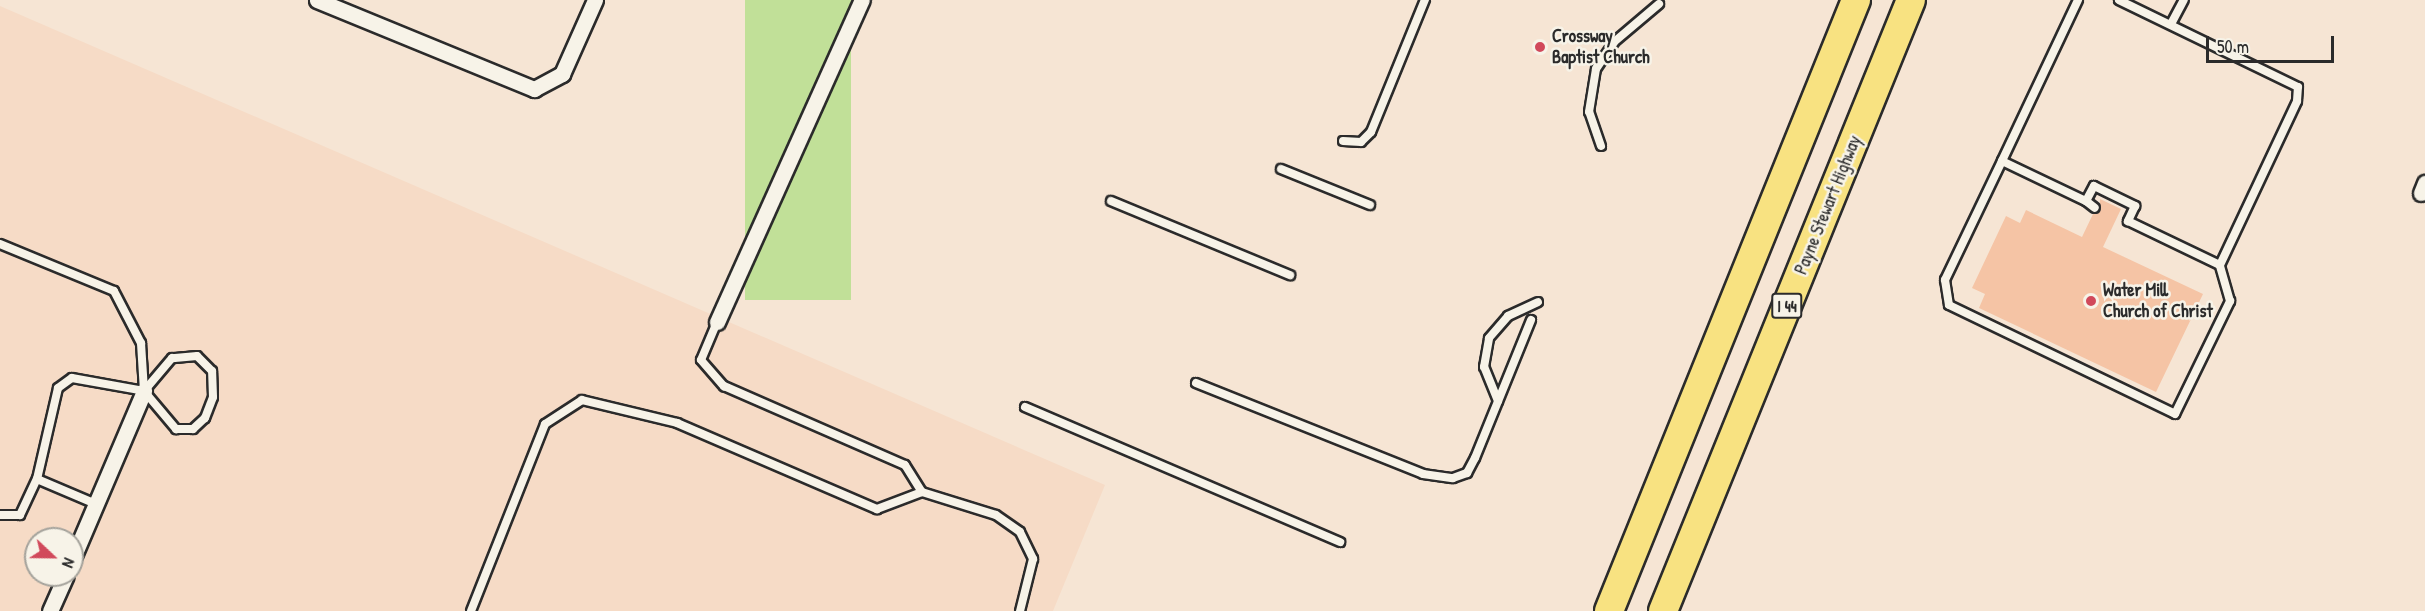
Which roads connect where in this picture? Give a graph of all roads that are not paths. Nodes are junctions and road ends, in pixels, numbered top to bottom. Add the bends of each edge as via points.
1 (317, 0) edge
2 (596, 0) edge
3 (862, 0) edge
4 (1425, 0) edge
5 (1857, 0) edge
6 (1911, 0) edge
7 (2078, 0) edge
8 (2119, 0) edge
9 (2184, 0) edge
10 (1659, 4) dead end
11 (2171, 24) junction
12 (1343, 141) dead end
13 (1601, 146) dead end
14 (2002, 161) junction
15 (1281, 169) dead end
16 (1111, 201) dead end
17 (2086, 201) junction
18 (1370, 205) dead end
19 (2095, 208) dead end
20 (2118, 219) dead end
21 (2128, 221) junction
22 (0, 244) edge
23 (2220, 265) junction
24 (1290, 275) dead end
25 (1539, 302) dead end
26 (1531, 320) dead end
27 (717, 322) joint
28 (1196, 383) dead end
29 (144, 391) junction
30 (1498, 401) junction
31 (1025, 407) dead end
32 (37, 479) junction
33 (922, 492) junction
34 (96, 504) junction
35 (0, 515) edge
36 (84, 532) edge
37 (1340, 542) dead end
38 (61, 587) edge
39 (51, 611) edge
40 (471, 611) edge
41 (1020, 611) edge
42 (1609, 611) edge
43 (1663, 611) edge

1 - 2 street via 525,88 539,88 562,74
3 - 27 street
4 - 12 lane via 1371,132 1361,142
5 - 42 highway
6 - 43 highway, Payne Stewart Highway / I 44
7 - 14 lane
8 - 11 lane
9 - 11 lane
10 - 13 lane via 1614,42 1596,69 1589,112
11 - 23 lane via 2289,80 2299,91
14 - 17 lane
14 - 23 lane via 1945,280 1949,305 2175,414 2230,300
15 - 18 lane
16 - 24 lane
17 - 19 lane
17 - 21 lane via 2094,186 2135,206
20 - 21 lane
21 - 23 lane
22 - 29 lane via 114,291 141,343
25 - 30 lane via 1500,322 1485,347 1486,376
26 - 30 lane
27 - 33 lane via 700,360 724,386 905,465
28 - 30 lane via 1442,478 1461,476 1471,468
29 - 29 lane via 172,358 197,356 212,371 213,397 206,418 193,429 176,429
29 - 32 lane via 72,378 58,388
29 - 34 street
31 - 37 lane
32 - 34 lane
32 - 35 lane via 20,515
33 - 40 lane via 877,509 677,423 582,400 545,424
33 - 41 lane via 996,515 1020,532 1033,559
34 - 36 street
38 - 39 street

